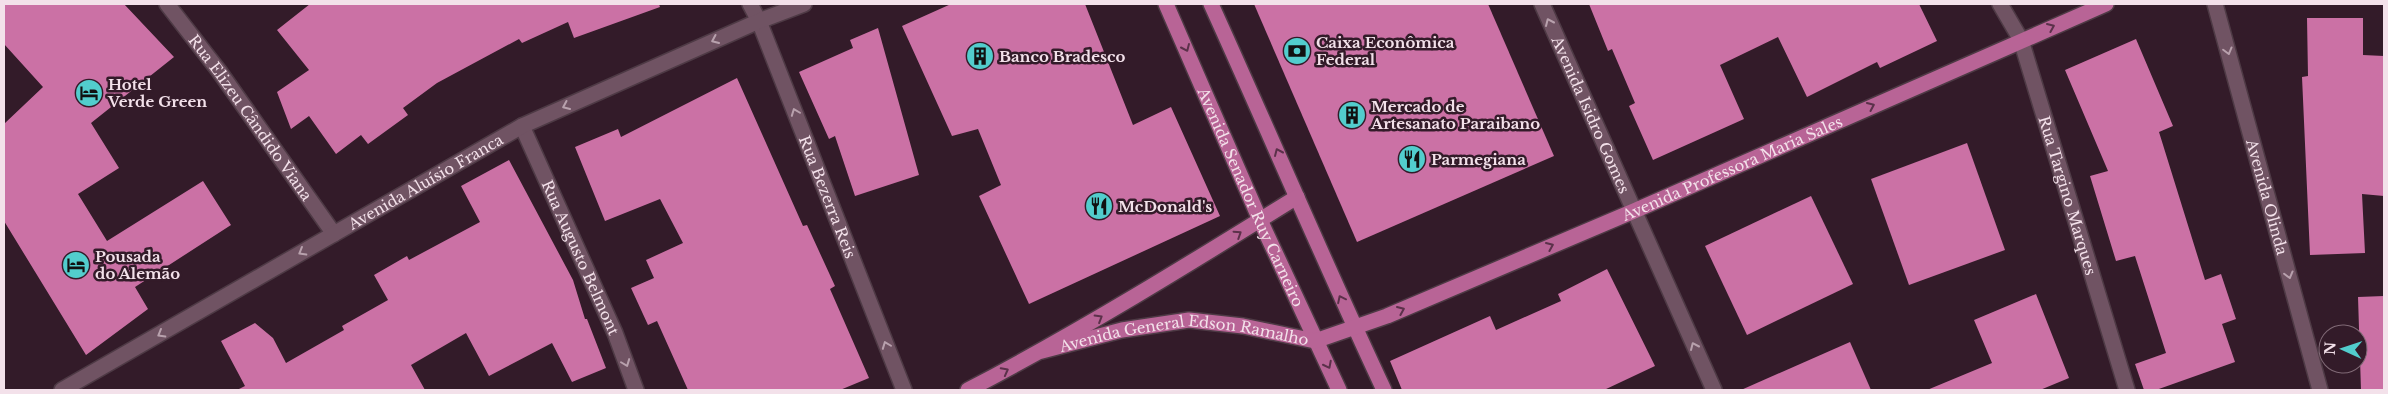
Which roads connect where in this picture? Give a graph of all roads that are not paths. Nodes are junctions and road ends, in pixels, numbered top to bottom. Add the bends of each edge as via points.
1 (167, 4) edge
2 (750, 4) edge
3 (804, 4) edge
4 (1166, 4) edge
5 (1211, 4) edge
6 (1542, 4) edge
7 (2000, 4) edge
8 (2106, 4) edge
9 (2215, 4) edge
10 (759, 21) junction
11 (2021, 40) junction
12 (522, 126) junction
13 (1297, 197) junction
14 (1634, 211) junction
15 (1260, 220) junction
16 (334, 234) junction
17 (1355, 327) junction
18 (1316, 341) junction
19 (1042, 351) junction
20 (62, 390) edge
21 (636, 390) edge
22 (904, 390) edge
23 (968, 390) edge
24 (1339, 390) edge
25 (1384, 390) edge
26 (1714, 390) edge
27 (2127, 390) edge
28 (2320, 390) edge

1 - 16 street, Rua Elizeu Cândido Viana via 219,71
2 - 10 street, Rua Bezerra Reis
3 - 10 street, Avenida Aluísio Franca
4 -> 15 main road, Avenida Senador Ruy Carneiro
13 -> 5 main road
14 -> 6 street, Avenida Isidro Gomes
7 - 11 street, Rua Targino Marques
11 -> 8 main road, Avenida Professora Maria Sales
9 -> 28 street, Avenida Olinda
10 -> 12 street, Avenida Aluísio Franca
22 -> 10 street, Rua Bezerra Reis
14 -> 11 main road, Avenida Professora Maria Sales
11 - 27 street, Rua Targino Marques
12 - 16 street, Avenida Aluísio Franca
12 -> 21 street, Rua Augusto Belmont via 615,333
13 - 15 main road, Avenida General Edson Ramalho
17 -> 13 main road
17 -> 14 main road, Avenida Professora Maria Sales
26 -> 14 street, Avenida Isidro Gomes
15 - 18 main road, Avenida Senador Ruy Carneiro
19 -> 15 main road, Avenida General Edson Ramalho
16 -> 20 street, Avenida Aluísio Franca
17 - 18 main road, Avenida General Edson Ramalho
17 - 25 main road
18 - 19 main road, Avenida General Edson Ramalho via 1243,326 1189,320 1122,330
18 -> 24 main road, Avenida Senador Ruy Carneiro
23 -> 19 main road, Avenida General Edson Ramalho

